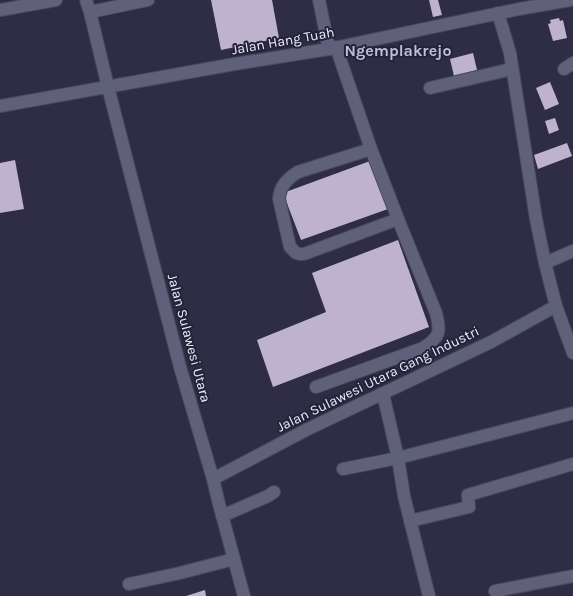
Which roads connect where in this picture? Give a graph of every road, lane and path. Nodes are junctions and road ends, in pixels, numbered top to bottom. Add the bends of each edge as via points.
1 (56, 0) edge
2 (86, 0) edge
3 (148, 0) edge
4 (319, 0) edge
5 (570, 0) edge
6 (546, 2) edge
7 (0, 10) edge
8 (90, 12) junction
9 (498, 13) junction
10 (333, 48) junction
11 (512, 69) junction
12 (108, 87) junction
13 (430, 88) dead end
14 (0, 106) edge
15 (372, 149) junction
16 (398, 218) junction
17 (573, 251) edge
18 (545, 264) junction
19 (556, 306) junction
20 (568, 321) edge
21 (573, 353) edge
22 (316, 387) dead end
23 (383, 394) junction
24 (573, 413) edge
25 (398, 458) junction
26 (573, 464) edge
27 (343, 469) dead end
28 (214, 479) junction
29 (274, 492) dead end
30 (222, 516) junction
31 (410, 521) junction
32 (234, 559) junction
33 (573, 576) edge
34 (129, 584) dead end
35 (495, 591) dead end
36 (244, 596) edge
37 (429, 596) edge

1 - 7 street
2 - 8 street, Jalan Sulawesi Utara
3 - 8 street
4 - 10 street
5 - 6 street, Jalan Hang Tuah
6 - 9 street, Jalan Hang Tuah
8 - 12 street, Jalan Sulawesi Utara
9 - 10 street, Jalan Hang Tuah
9 - 11 street
10 - 12 street, Jalan Hang Tuah
10 - 15 street
11 - 13 street
11 - 18 street
12 - 14 street, Jalan Hang Tuah
12 - 28 street, Jalan Sulawesi Utara via 180,367
15 - 16 street
15 - 16 street via 298,172 283,185 279,199 290,247 296,253 304,254
16 - 22 street via 436,313 439,331 437,336 423,348
17 - 18 street
18 - 19 street
19 - 20 street
19 - 23 street, Jalan Sulawesi Utara Gang Industri via 491,342
20 - 21 street
23 - 25 street
23 - 28 street, Jalan Sulawesi Utara Gang Industri via 308,429
24 - 25 street
25 - 27 street
25 - 31 street
26 - 31 street via 468,495 469,507
28 - 30 street, Jalan Sulawesi Utara
29 - 30 street
30 - 32 street, Jalan Sulawesi Utara
31 - 37 street
32 - 34 street
32 - 36 street, Jalan Sulawesi Utara
33 - 35 street

